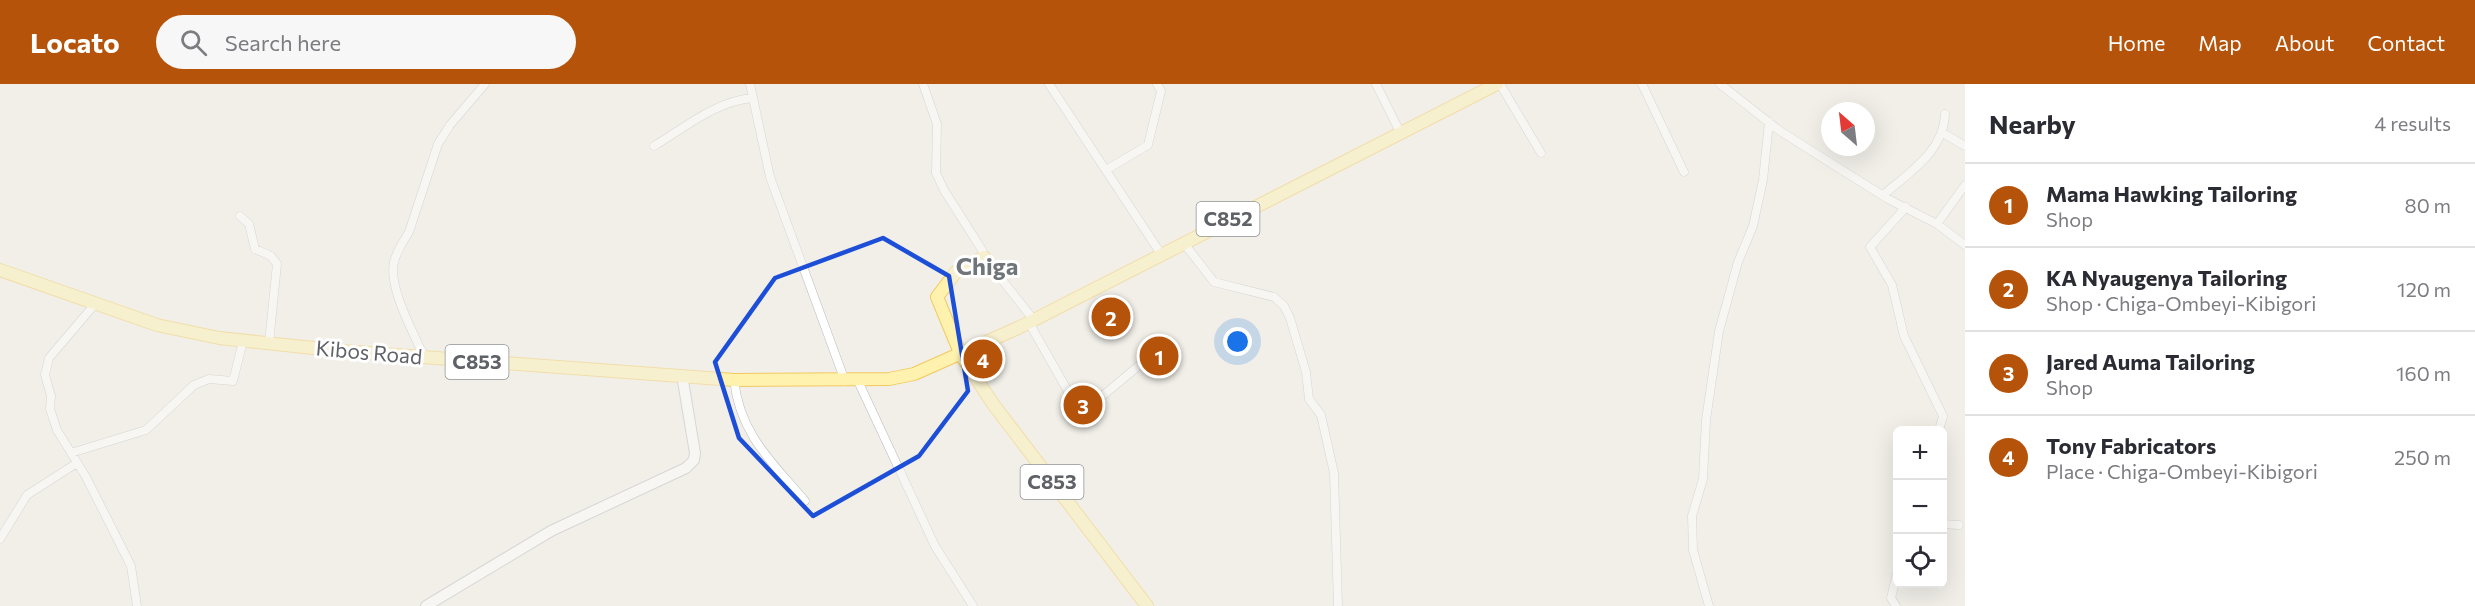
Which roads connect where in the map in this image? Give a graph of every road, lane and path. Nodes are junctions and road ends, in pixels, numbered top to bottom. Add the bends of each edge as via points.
1 (485, 84) edge
2 (750, 84) edge
3 (923, 84) edge
4 (1048, 84) edge
5 (1157, 84) edge
6 (1376, 84) edge
7 (1498, 84) edge
8 (1642, 84) edge
9 (1720, 84) edge
10 (752, 98) junction
11 (1945, 114) dead end
12 (1769, 122) junction
13 (1400, 132) junction
14 (1943, 133) junction
15 (654, 146) dead end
16 (1965, 146) edge
17 (1541, 153) dead end
18 (1106, 170) junction
19 (1684, 172) dead end
20 (1965, 185) edge
21 (1883, 195) junction
22 (1906, 207) junction
23 (240, 216) dead end
24 (1937, 224) junction
25 (1183, 242) junction
26 (1965, 245) edge
27 (1161, 254) junction
28 (984, 257) junction
29 (0, 270) edge
30 (95, 304) junction
31 (1032, 321) junction
32 (243, 341) junction
33 (269, 343) junction
34 (961, 356) junction
35 (424, 357) junction
36 (1148, 358) dead end
37 (682, 375) junction
38 (734, 380) junction
39 (844, 381) junction
40 (858, 381) junction
41 (1940, 426) edge
42 (71, 453) junction
43 (77, 463) junction
44 (805, 501) dead end
45 (1947, 524) edge
46 (1959, 525) dead end
47 (0, 539) edge
48 (1893, 588) edge
49 (137, 606) edge
50 (426, 606) edge
51 (973, 606) edge
52 (1147, 606) edge
53 (1338, 606) edge
54 (1709, 606) edge
55 (1896, 606) edge

1 - 35 street via 438,144 409,232 393,265 399,296
2 - 10 street
3 - 28 street via 937,124 936,173
4 - 18 street
5 - 18 street via 1161,91 1148,145
6 - 13 street
7 - 13 main road, C852
7 - 17 street
8 - 19 street
9 - 12 street
10 - 15 street via 715,107
10 - 39 street via 770,177
11 - 14 street
12 - 21 street
12 - 54 street via 1753,226 1738,262 1719,331 1706,420 1703,479 1692,516 1693,550
13 - 25 main road, C852
14 - 16 street
14 - 21 street via 1921,162
18 - 27 street
20 - 24 street
21 - 22 street
22 - 24 street
22 - 41 street via 1870,247 1892,285 1902,330 1943,416
23 - 33 street via 249,224 255,249 271,256 277,264
24 - 26 street
25 - 27 main road, C852
25 - 53 street via 1214,282 1274,297 1290,318 1306,372 1309,399 1321,415 1334,473
27 - 31 main road, C852
28 - 31 street
28 - 34 main road via 956,272 937,297
29 - 30 main road, Kibos Road / C853
30 - 32 main road, Kibos Road / C853 via 157,325
30 - 42 street via 45,367 57,430
31 - 34 main road, C852
31 - 36 street via 1032,328 1078,409 1094,403
32 - 33 main road, Kibos Road / C853
32 - 42 street via 233,381 209,379 194,385 146,430
33 - 35 main road, Kibos Road / C853
34 - 40 main road, Kibos Road / C853 via 914,374
34 - 52 main road, C853
35 - 37 main road, Kibos Road / C853
37 - 38 main road, Kibos Road / C853
37 - 50 street via 695,453 686,468 551,531
38 - 39 main road, Kibos Road / C853
38 - 44 street via 737,406 746,428
39 - 40 main road, Kibos Road / C853
40 - 51 street via 935,546
42 - 43 street
43 - 47 street via 27,495
43 - 49 street via 131,566
45 - 46 street
48 - 55 street via 1891,598

